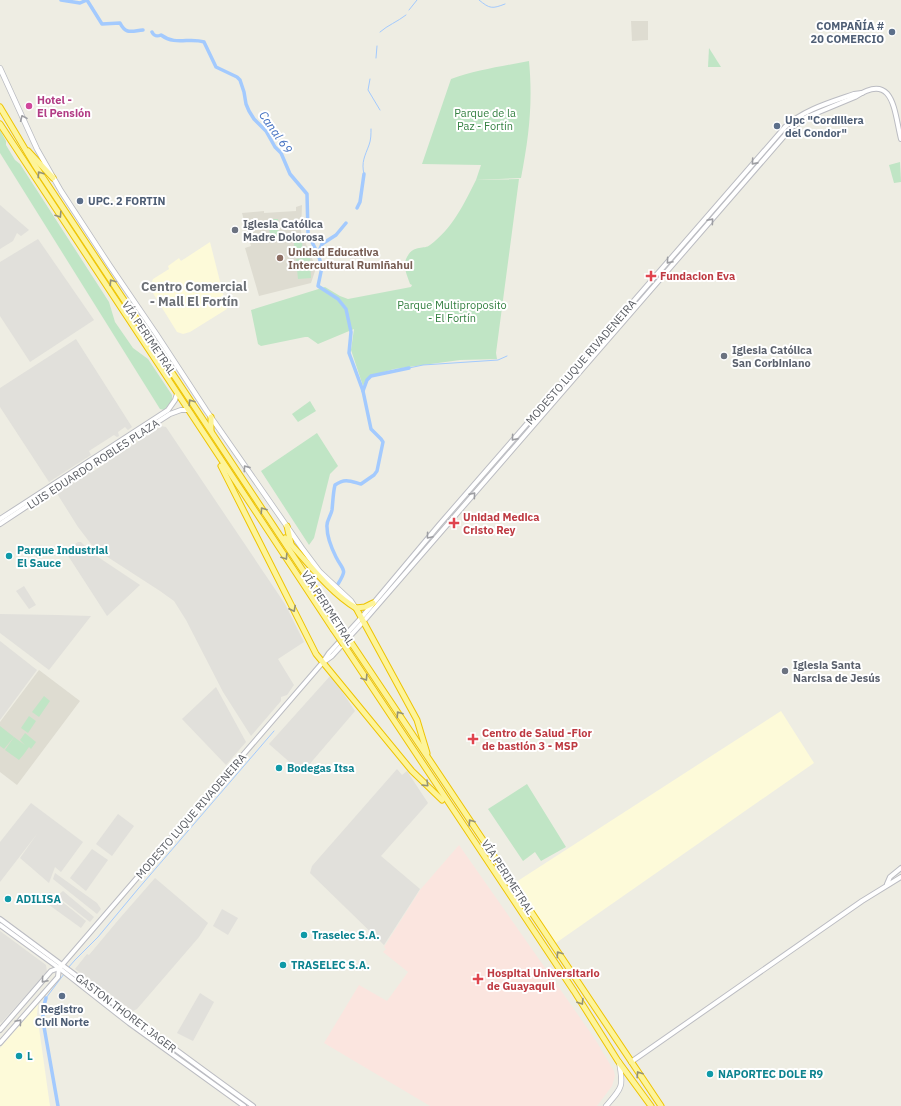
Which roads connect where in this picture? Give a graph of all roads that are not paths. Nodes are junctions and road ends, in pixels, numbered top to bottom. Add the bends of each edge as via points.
1 (0, 68) edge
2 (862, 93) junction
3 (0, 107) edge
4 (0, 124) edge
5 (901, 139) edge
6 (20, 142) junction
7 (745, 173) junction
8 (53, 178) junction
9 (748, 178) junction
10 (730, 191) junction
11 (724, 205) junction
12 (656, 276) junction
13 (655, 286) junction
14 (628, 307) junction
15 (629, 315) junction
16 (177, 394) junction
17 (188, 410) junction
18 (211, 417) junction
19 (211, 431) junction
20 (212, 446) junction
21 (0, 519) edge
22 (0, 524) edge
23 (274, 526) junction
24 (287, 526) junction
25 (292, 545) junction
26 (294, 556) junction
27 (373, 603) junction
28 (356, 608) junction
29 (362, 620) junction
30 (323, 662) junction
31 (430, 761) junction
32 (450, 807) junction
33 (901, 868) edge
34 (901, 877) edge
35 (887, 884) junction
36 (0, 919) edge
37 (0, 925) edge
38 (61, 966) junction
39 (0, 1030) edge
40 (0, 1043) edge
41 (618, 1061) junction
42 (631, 1062) junction
43 (223, 1085) junction
44 (220, 1089) junction
45 (244, 1106) edge
46 (253, 1106) edge
47 (606, 1106) edge
48 (651, 1106) edge
49 (660, 1106) edge

8 -> 1 main road, VÍA PERIMETRAL
2 - 5 street, MODESTO LUQUE RIVADENEIRA via 876,88 887,92 892,101
2 -> 7 street, MODESTO LUQUE RIVADENEIRA via 813,110 790,123
2 - 9 street, MODESTO LUQUE RIVADENEIRA via 792,127
3 - 6 highway, VÍA PERIMETRAL
4 -> 16 highway, VÍA PERIMETRAL
6 - 8 highway
19 -> 6 highway, VÍA PERIMETRAL
7 - 9 street
7 - 10 street, MODESTO LUQUE RIVADENEIRA
8 - 18 main road, VÍA PERIMETRAL
9 - 11 street, MODESTO LUQUE RIVADENEIRA
10 - 11 street
10 -> 12 street, MODESTO LUQUE RIVADENEIRA
13 -> 11 street, MODESTO LUQUE RIVADENEIRA
12 - 13 street via 652,283
12 - 14 street, MODESTO LUQUE RIVADENEIRA
13 - 15 street, MODESTO LUQUE RIVADENEIRA
14 - 15 street via 631,310
14 -> 27 street, MODESTO LUQUE RIVADENEIRA
29 -> 15 street, MODESTO LUQUE RIVADENEIRA
16 - 17 highway, VÍA PERIMETRAL
16 - 21 street, LUIS EDUARDO ROBLES PLAZA via 168,410
17 - 20 highway, VÍA PERIMETRAL
17 - 22 street, LUIS EDUARDO ROBLES PLAZA via 170,414
18 - 19 highway
24 -> 18 main road, VÍA PERIMETRAL
23 -> 19 highway, VÍA PERIMETRAL
20 -> 30 highway via 316,654
20 -> 32 highway, VÍA PERIMETRAL, bridge
23 - 25 highway
23 - 26 highway, VÍA PERIMETRAL
24 - 25 highway
24 - 28 main road, VÍA PERIMETRAL via 320,572
25 - 26 highway
25 - 28 highway via 323,580
31 -> 26 highway, VÍA PERIMETRAL, bridge
27 - 28 highway
27 - 29 street, MODESTO LUQUE RIVADENEIRA
28 - 29 highway
29 - 30 street, MODESTO LUQUE RIVADENEIRA
29 - 31 highway via 417,720
30 -> 32 highway via 412,770
30 - 38 street, MODESTO LUQUE RIVADENEIRA
42 -> 31 highway, VÍA PERIMETRAL
32 -> 41 highway, VÍA PERIMETRAL
33 - 35 street via 890,877
34 - 35 street
35 - 42 street
36 - 38 street, GASTON THORET JAGER
37 - 38 street, GASTON THORET JAGER
38 -> 39 street, MODESTO LUQUE RIVADENEIRA via 51,971
40 -> 38 street, MODESTO LUQUE RIVADENEIRA via 58,977
38 - 43 street, GASTON THORET JAGER
38 - 44 street, GASTON THORET JAGER via 129,1023
41 - 47 main road via 622,1076 620,1090
41 - 48 highway, VÍA PERIMETRAL
49 -> 42 highway, VÍA PERIMETRAL
43 - 44 street
43 - 46 street, GASTON THORET JAGER
44 - 45 street, GASTON THORET JAGER

